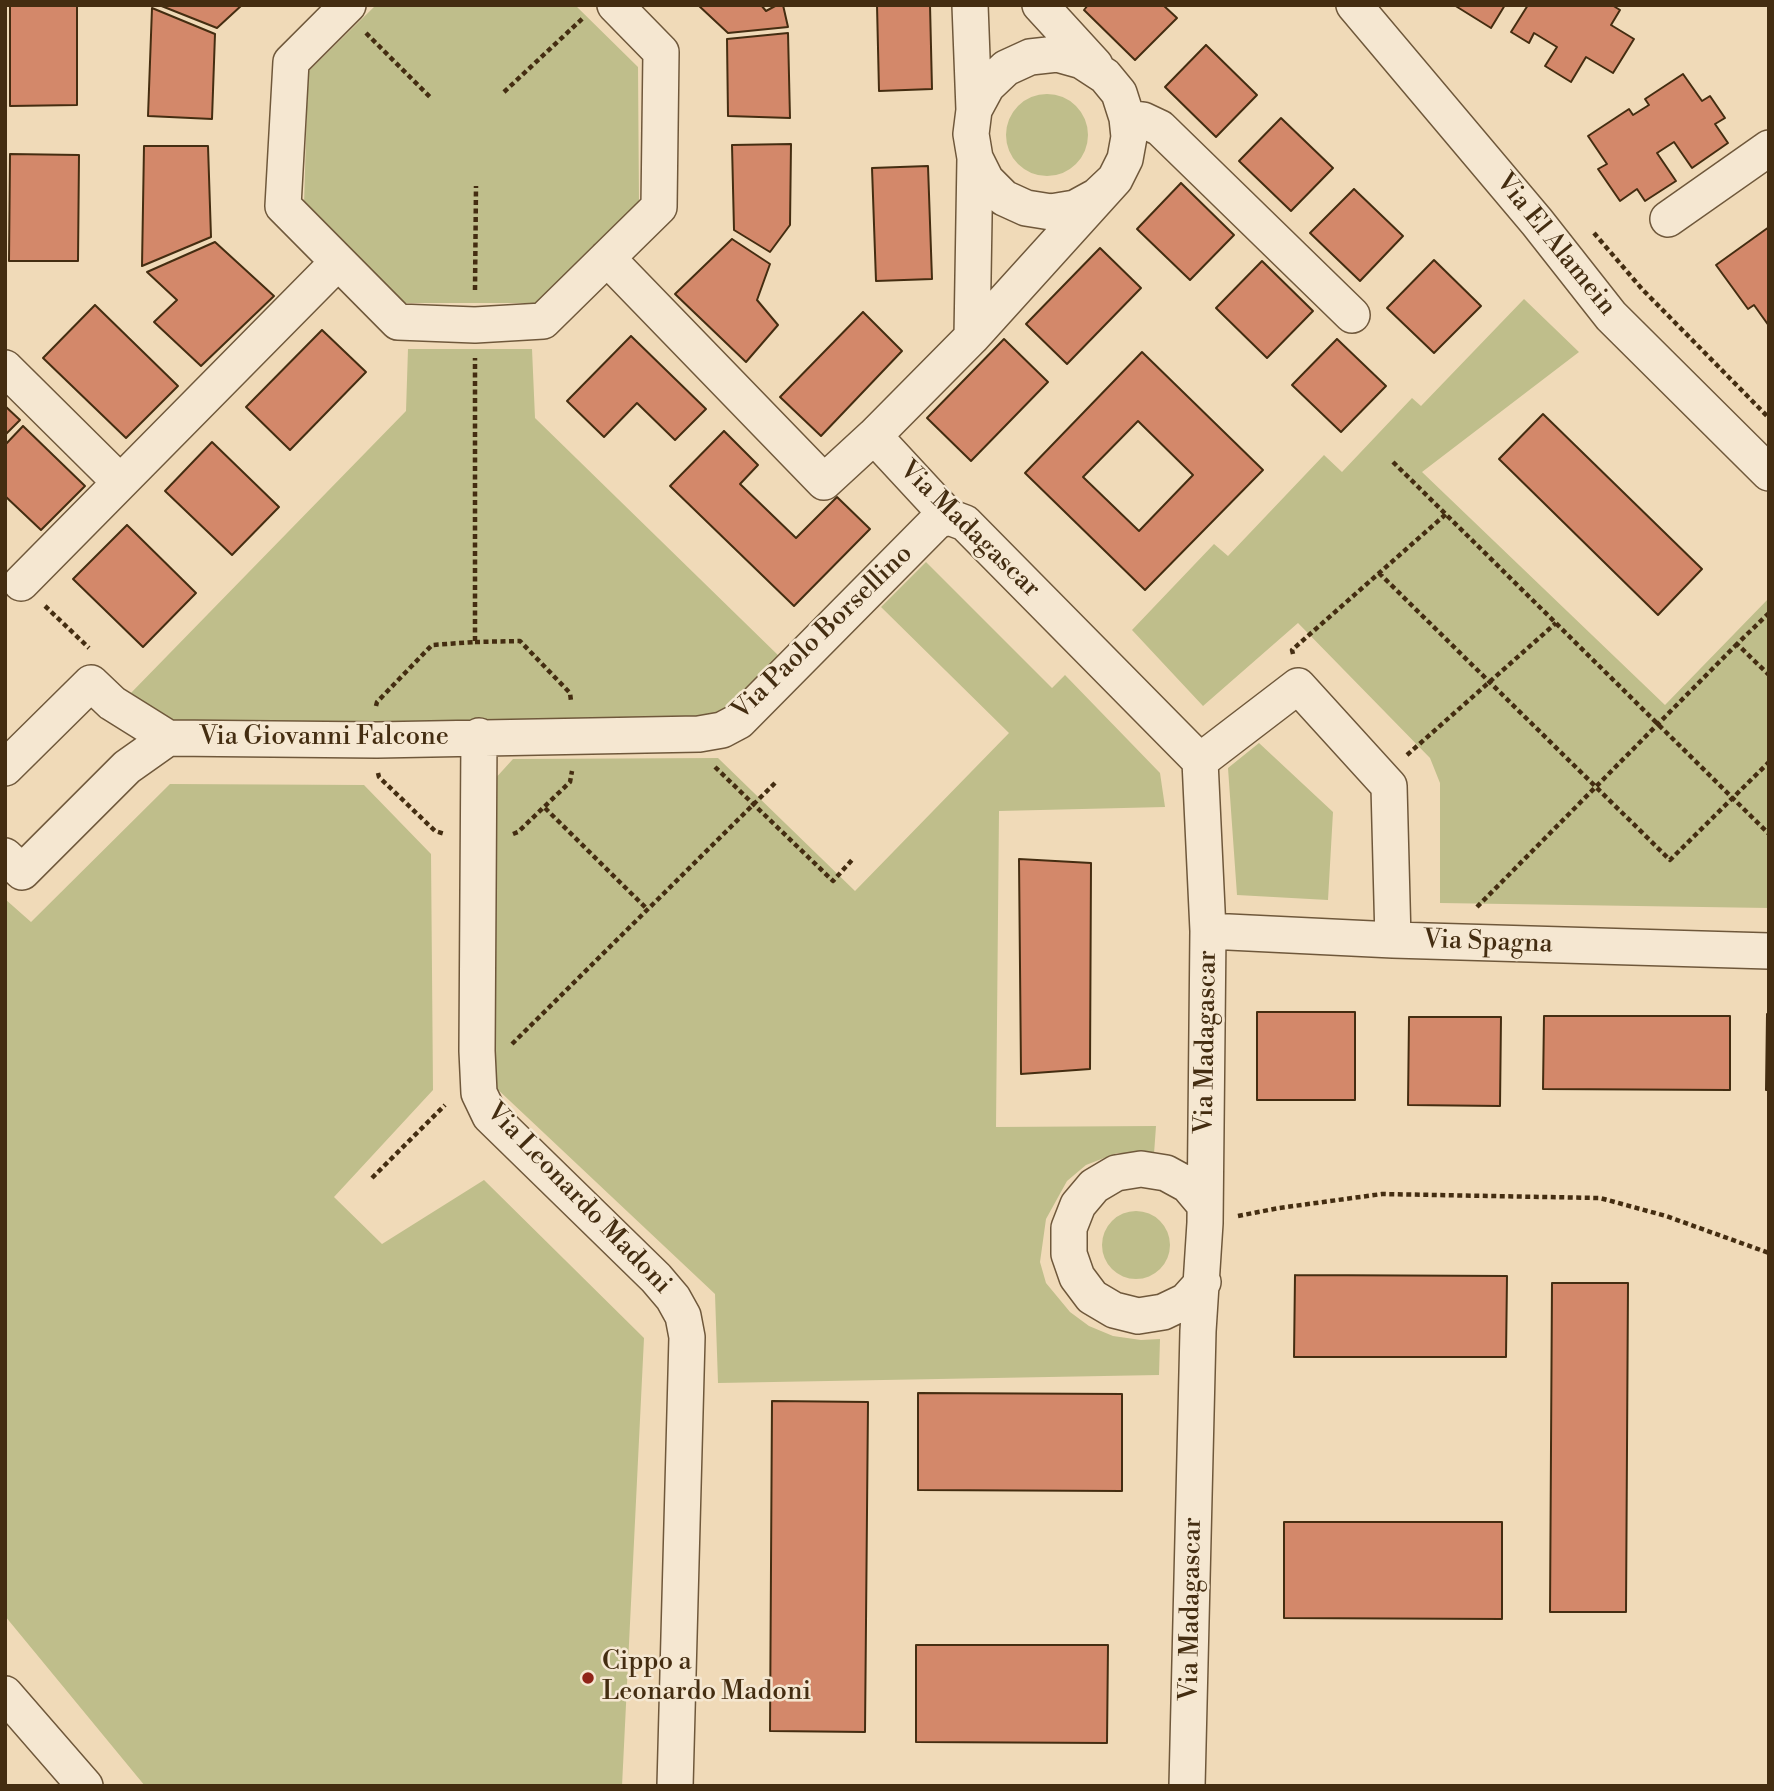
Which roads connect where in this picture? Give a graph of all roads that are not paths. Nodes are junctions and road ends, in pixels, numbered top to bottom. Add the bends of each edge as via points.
1 (970, 5) edge
2 (1040, 5) edge
3 (1354, 5) edge
4 (344, 7) edge
5 (601, 10) edge
6 (1105, 76) junction
7 (974, 110) junction
8 (1128, 118) junction
9 (1769, 148) edge
10 (975, 158) junction
11 (1115, 179) junction
12 (1668, 219) dead end
13 (607, 258) junction
14 (338, 262) junction
15 (1352, 315) dead end
16 (972, 337) junction
17 (5, 368) edge
18 (874, 436) junction
19 (1769, 473) edge
20 (120, 481) junction
21 (950, 517) junction
22 (21, 583) road end
23 (479, 736) junction
24 (168, 738) junction
25 (1200, 761) junction
26 (5, 768) edge
27 (5, 856) edge
28 (1208, 931) junction
29 (1393, 940) junction
30 (1769, 951) edge
31 (1205, 1214) junction
32 (1203, 1282) junction
33 (5, 1694) edge
34 (85, 1786) edge
35 (675, 1786) edge
36 (1187, 1786) edge

1 - 7 street
2 - 6 street
3 - 19 street, Via El Alamein via 1611,316
4 - 14 street via 291,62 283,206
5 - 13 street via 661,52 659,207
6 - 7 street via 1083,61 1057,54 1030,57 1006,68 987,86
6 - 8 street via 1119,93
7 - 10 street
8 - 11 street via 1125,159
8 - 15 street via 1160,128
9 - 12 street
10 - 11 street via 986,180 1004,198 1051,212 1075,208
10 - 16 street
11 - 16 street
13 - 14 street via 543,321 475,325 398,322
13 - 18 street via 824,482
14 - 20 street
16 - 18 street
17 - 20 street
18 - 21 street, Via Madagascar
20 - 22 street
21 - 23 street, Via Paolo Borsellino via 937,521 739,721 722,730
21 - 25 street, Via Madagascar via 965,523
23 - 24 street, Via Giovanni Falcone
23 - 35 street, Via Leonardo Madoni via 479,1093 490,1116 673,1298 687,1336
24 - 26 street, Via Giovanni Falcone via 111,703 91,683
24 - 27 street, Via Giovanni Falcone via 127,767 22,872
25 - 28 street, Via Madagascar
25 - 29 street via 1298,686 1389,786
28 - 29 street, Via Spagna
28 - 31 street, Via Madagascar
29 - 30 street, Via Spagna
31 - 32 street, Via Madagascar
31 - 32 street via 1188,1185 1166,1173 1141,1169 1116,1173 1094,1186 1078,1205 1069,1228 1069,1254 1077,1277 1092,1297 1114,1310 1138,1315 1163,1312 1186,1301
32 - 36 street, Via Madagascar
33 - 34 street

